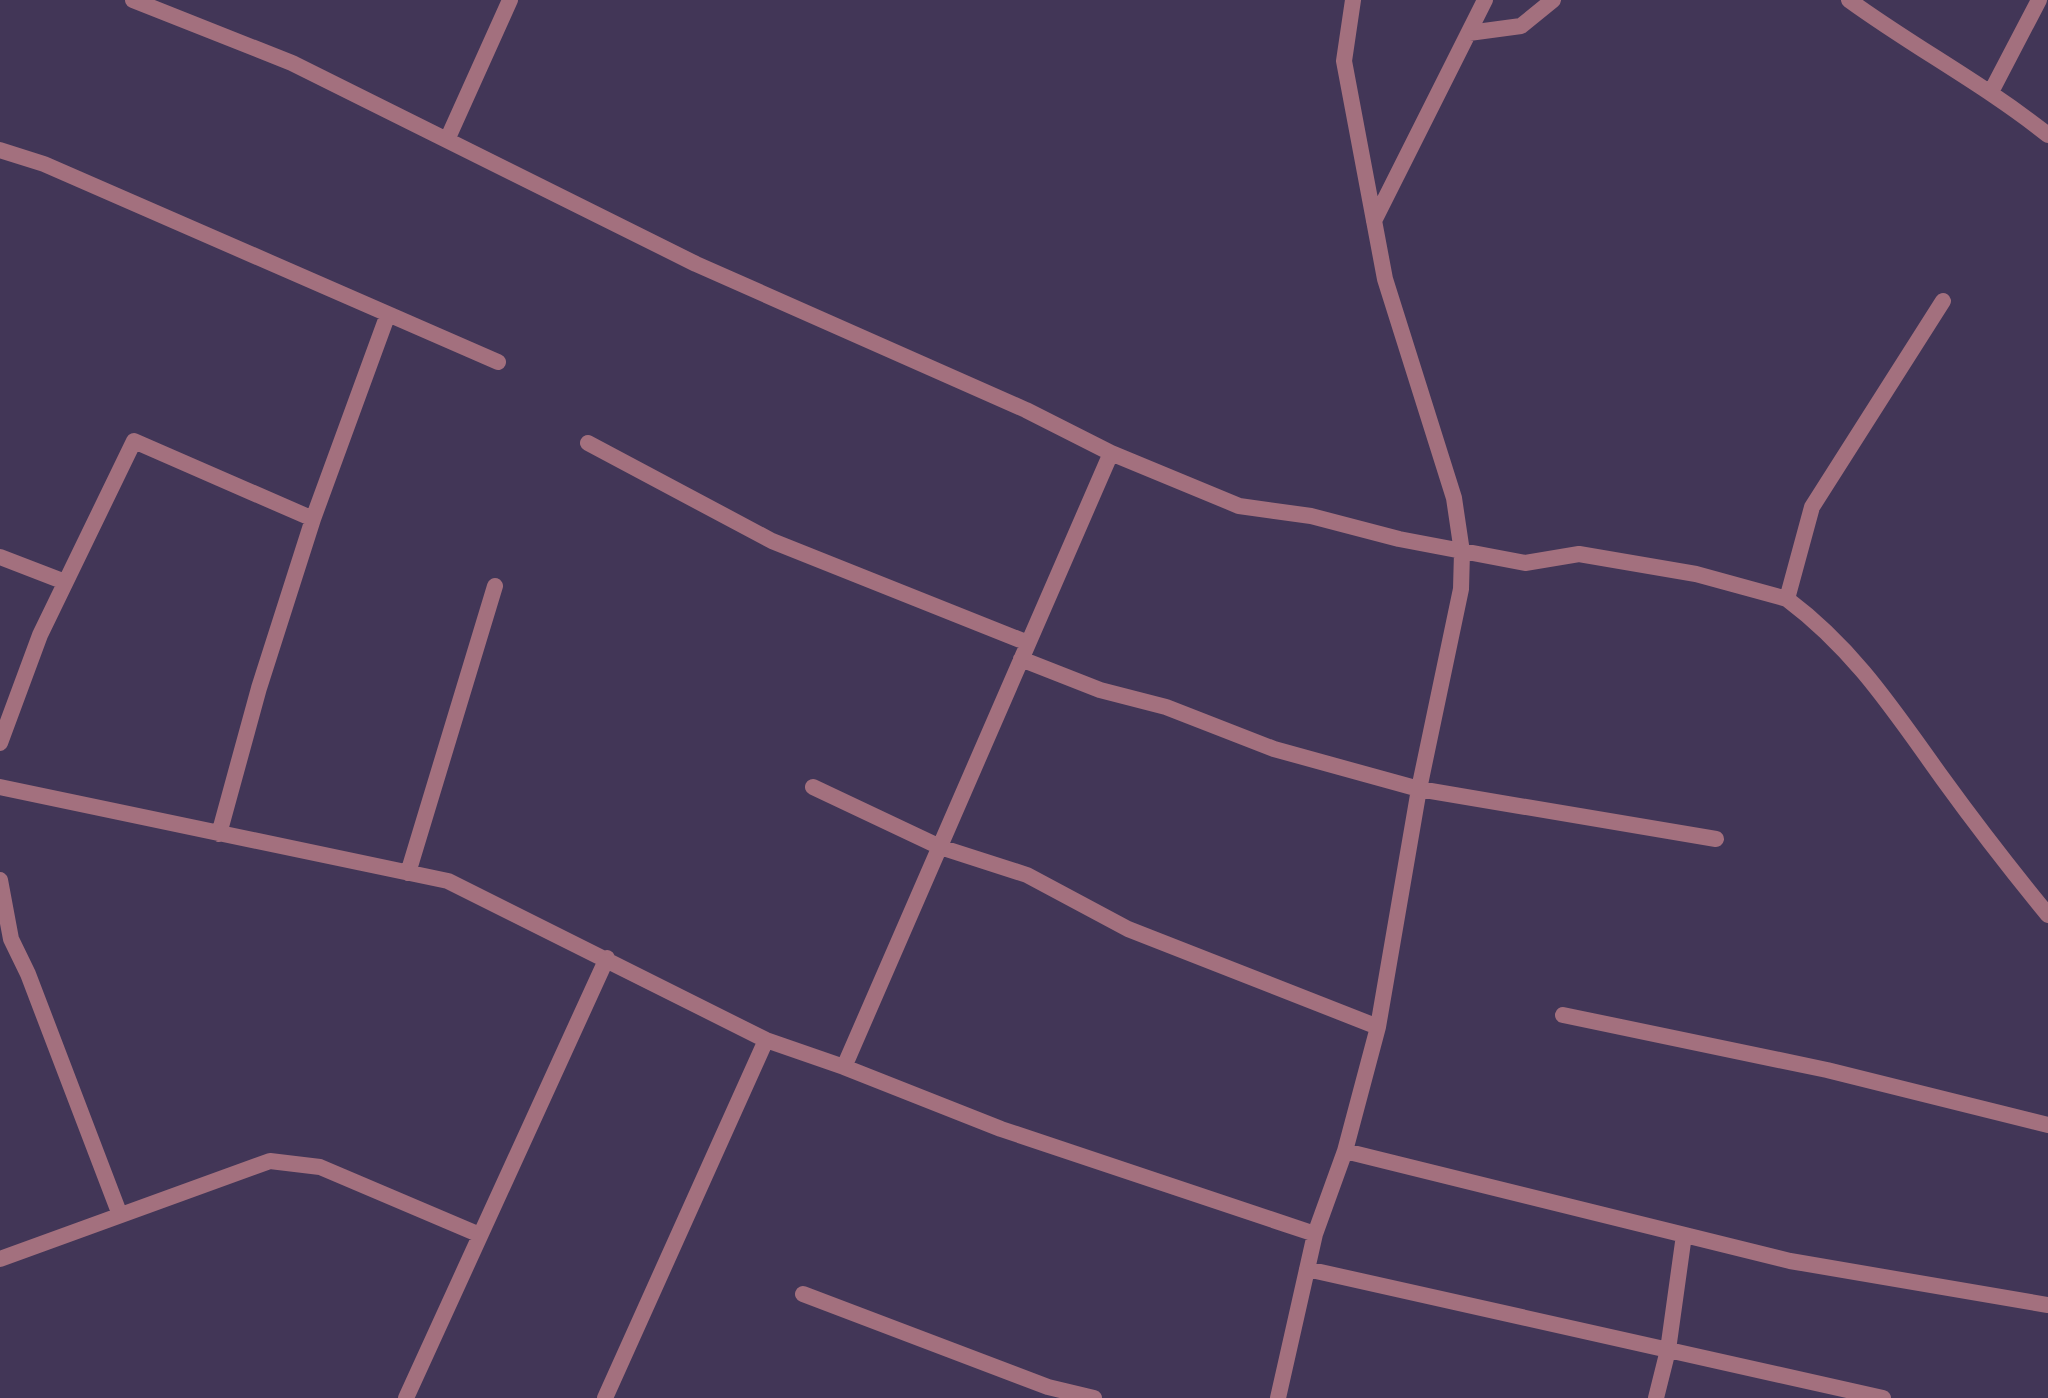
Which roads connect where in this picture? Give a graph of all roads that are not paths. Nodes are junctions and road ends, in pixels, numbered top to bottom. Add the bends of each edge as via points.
1 (133, 0) edge
2 (510, 0) edge
3 (1353, 0) edge
4 (1485, 0) edge
5 (1553, 0) edge
6 (1849, 0) edge
7 (2039, 0) edge
8 (1469, 33) junction
9 (1992, 90) junction
10 (2048, 135) edge
11 (447, 140) junction
12 (0, 150) edge
13 (1374, 221) junction
14 (1943, 301) dead end
15 (388, 314) junction
16 (498, 362) dead end
17 (588, 443) dead end
18 (1111, 453) junction
19 (313, 519) junction
20 (1462, 552) junction
21 (0, 557) edge
22 (65, 582) junction
23 (495, 586) dead end
24 (1787, 599) junction
25 (1024, 651) junction
26 (0, 743) edge
27 (0, 787) edge
28 (813, 787) dead end
29 (1419, 789) junction
30 (219, 834) junction
31 (1716, 839) dead end
32 (940, 847) junction
33 (408, 873) junction
34 (0, 880) edge
35 (2048, 915) edge
36 (607, 958) junction
37 (1563, 1015) dead end
38 (1378, 1027) junction
39 (766, 1040) junction
40 (844, 1067) junction
41 (2048, 1125) edge
42 (1345, 1151) junction
43 (120, 1215) junction
44 (1315, 1234) junction
45 (480, 1235) junction
46 (1684, 1235) junction
47 (0, 1259) edge
48 (1307, 1269) junction
49 (803, 1294) dead end
50 (2048, 1305) edge
51 (1668, 1350) junction
52 (406, 1398) edge
53 (605, 1398) edge
54 (1094, 1398) edge
55 (1278, 1398) edge
56 (1656, 1398) edge
57 (1883, 1398) edge

1 - 11 street via 292,63
2 - 11 street
3 - 13 street via 1344,61
4 - 8 street
5 - 8 street via 1521,26
6 - 9 street via 1903,39
7 - 9 street
8 - 13 street
9 - 10 street
11 - 18 street via 696,264
12 - 15 street via 44,164
13 - 20 street via 1385,279 1454,498
14 - 24 street via 1812,507
15 - 16 street
15 - 19 street
17 - 25 street via 772,541
18 - 20 street via 1239,506 1311,516
18 - 25 street
19 - 22 street via 134,441
19 - 30 street
20 - 24 street via 1525,563 1579,554 1696,574
20 - 29 street via 1461,589
21 - 22 street
22 - 26 street
23 - 33 street
24 - 35 street via 1820,624 1890,702 1993,848
25 - 29 street via 1274,749
25 - 32 street
27 - 30 street
28 - 32 street
29 - 31 street
29 - 38 street
30 - 33 street
32 - 38 street via 1027,875 1128,929
32 - 40 street
33 - 36 street via 448,881
34 - 43 street via 11,939
36 - 39 street
36 - 45 street
37 - 41 street via 1827,1070
38 - 42 street
39 - 40 street
39 - 53 street
40 - 44 street via 1001,1129
42 - 44 street
42 - 46 street
43 - 45 street via 270,1161 320,1167
43 - 47 street
44 - 48 street
45 - 52 street
46 - 50 street via 1790,1261
46 - 51 street
48 - 51 street
48 - 55 street
49 - 54 street via 1048,1387
51 - 56 street
51 - 57 street

